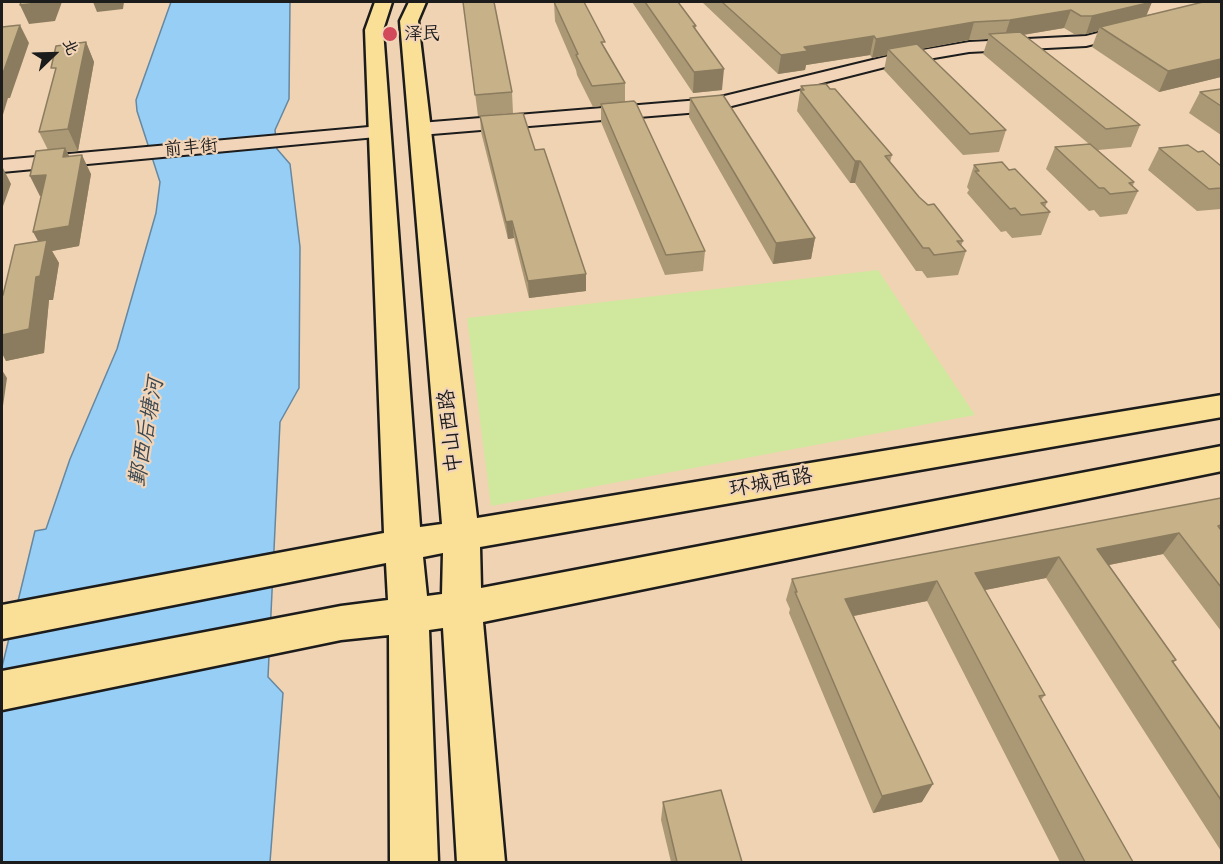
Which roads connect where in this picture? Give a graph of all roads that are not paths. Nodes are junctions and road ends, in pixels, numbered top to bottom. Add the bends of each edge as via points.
1 (383, 2) edge
2 (417, 2) edge
3 (1153, 24) edge
4 (420, 129) junction
5 (380, 132) junction
6 (2, 165) edge
7 (1221, 406) edge
8 (1221, 458) edge
9 (461, 536) junction
10 (403, 546) junction
11 (462, 609) junction
12 (409, 615) junction
13 (2, 622) edge
14 (2, 691) edge
15 (414, 862) edge
16 (481, 862) edge

1 - 5 main road via 374,30
2 - 4 main road, 中山西路 via 409,21
3 - 4 street via 1086,41 969,47 892,60 712,105
4 - 9 main road, 中山西路
5 - 6 street, 前丰街
5 - 10 main road
7 - 9 main road, 环城西路
8 - 11 main road
9 - 10 main road, 环城西路
9 - 11 main road, 中山西路
10 - 12 main road
10 - 13 main road, 环城西路
11 - 12 main road
11 - 16 main road, 中山西路
12 - 14 main road via 342,623
12 - 15 main road

